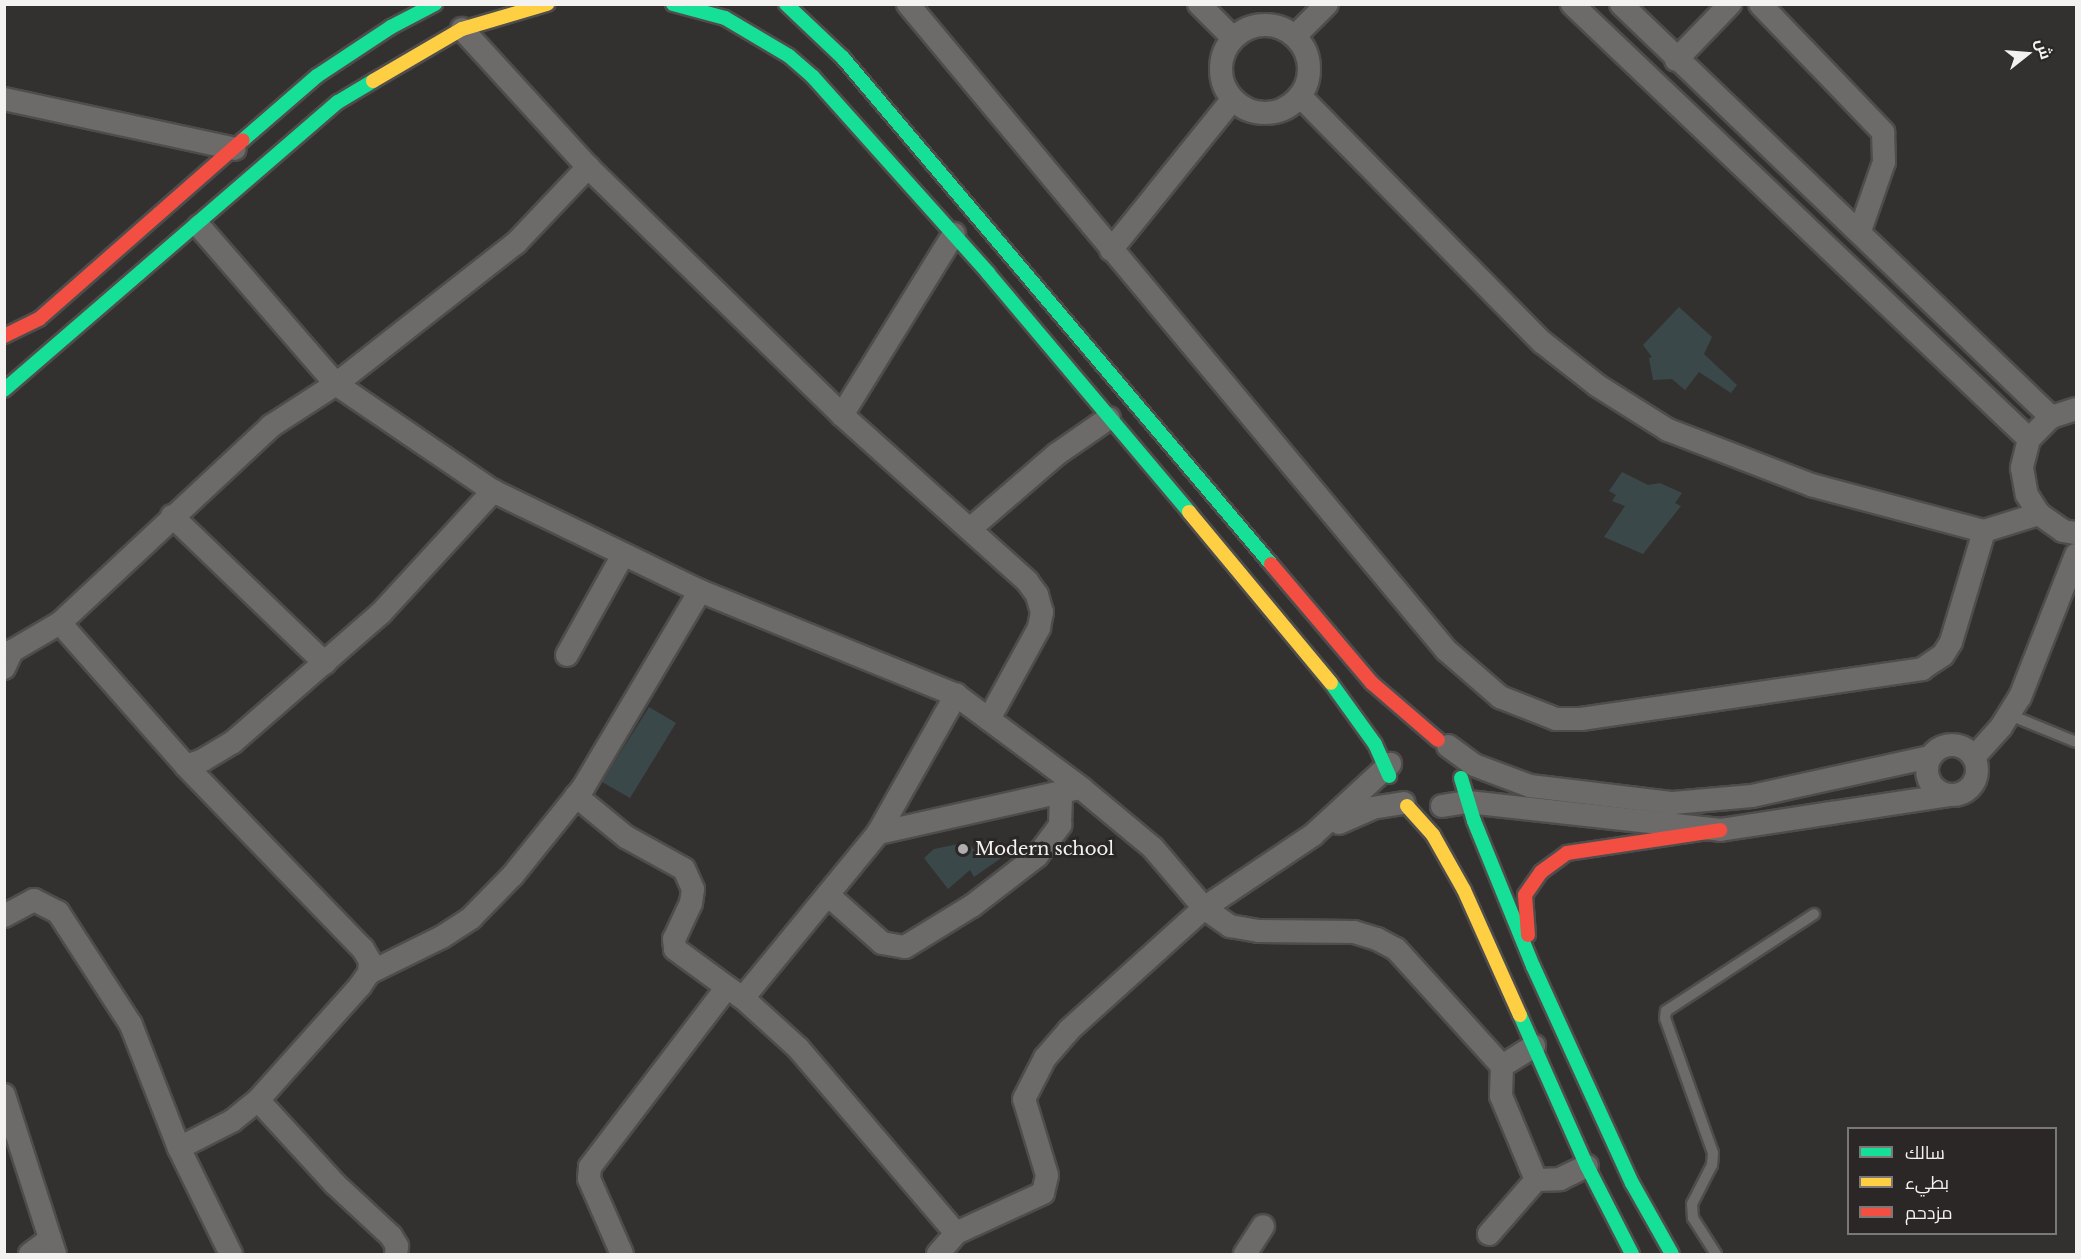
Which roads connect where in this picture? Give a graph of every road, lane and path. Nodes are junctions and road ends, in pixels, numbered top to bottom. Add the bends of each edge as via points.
1 (435, 4) edge
2 (547, 4) edge
3 (673, 4) edge
4 (786, 4) edge
5 (908, 4) edge
6 (1199, 4) edge
7 (1327, 4) edge
8 (1572, 4) edge
9 (1621, 4) edge
10 (1730, 4) edge
11 (1760, 4) edge
12 (462, 29) junction
13 (1295, 36) junction
14 (1233, 38) junction
15 (1676, 60) junction
16 (1300, 96) junction
17 (4, 99) edge
18 (1233, 99) junction
19 (235, 149) junction
20 (588, 166) junction
21 (198, 226) junction
22 (1860, 231) junction
23 (954, 234) junction
24 (1111, 250) junction
25 (4, 336) edge
26 (336, 384) junction
27 (4, 390) edge
28 (2076, 409) edge
29 (842, 415) junction
30 (2051, 417) junction
31 (1109, 418) junction
32 (2029, 439) junction
33 (493, 491) junction
34 (2038, 514) junction
35 (172, 516) junction
36 (970, 530) junction
37 (1984, 531) junction
38 (2076, 533) edge
39 (623, 555) junction
40 (2076, 555) edge
41 (700, 591) junction
42 (60, 623) junction
43 (567, 655) dead end
44 (325, 663) junction
45 (4, 668) edge
46 (956, 695) junction
47 (2010, 715) junction
48 (989, 719) junction
49 (1415, 739) dead end
50 (2076, 742) edge
51 (1443, 743) junction
52 (1930, 757) junction
53 (1974, 757) junction
54 (1391, 764) junction
55 (186, 766) junction
56 (1461, 778) junction
57 (1071, 790) junction
58 (1950, 795) junction
59 (576, 796) junction
60 (1468, 802) junction
61 (1406, 804) junction
62 (1442, 806) junction
63 (1720, 830) junction
64 (878, 833) junction
65 (1313, 835) junction
66 (828, 896) junction
67 (1204, 908) junction
68 (1814, 914) dead end
69 (4, 916) edge
70 (1533, 966) junction
71 (369, 973) junction
72 (735, 993) junction
73 (1534, 1046) junction
74 (1502, 1066) junction
75 (4, 1095) edge
76 (258, 1100) junction
77 (179, 1148) junction
78 (1587, 1166) junction
79 (1536, 1180) junction
80 (1263, 1226) dead end
81 (956, 1233) junction
82 (1490, 1234) dead end
83 (53, 1247) edge
84 (30, 1254) edge
85 (231, 1254) edge
86 (396, 1254) edge
87 (622, 1254) edge
88 (938, 1254) edge
89 (1245, 1254) edge
90 (1632, 1254) edge
91 (1672, 1254) edge
92 (1716, 1254) edge

1 - 19 main road via 391,27 317,76
2 - 12 main road
3 - 23 main road via 725,18 789,56
4 - 51 main road via 805,18 874,94 1372,683
5 - 24 street
6 - 14 street
7 - 13 street
8 - 32 street
9 - 15 street
10 - 15 street
11 - 22 street via 1883,132 1884,162
12 - 20 street
12 - 21 main road via 338,102
13 - 14 street via 1271,25 1256,25
13 - 16 street via 1309,63 1307,82
14 - 18 street via 1221,67 1224,86
15 - 22 street
16 - 18 street via 1289,107 1265,113 1249,110
16 - 37 street via 1542,342 1608,393 1668,430 1811,485
17 - 19 street
18 - 24 street
19 - 25 main road via 39,319
20 - 26 street via 516,243
20 - 29 street
21 - 26 street
21 - 27 main road
22 - 30 street
23 - 29 street
23 - 31 main road
24 - 37 street via 1446,650 1500,697 1538,714 1581,719 1922,669 1943,655 1951,642
26 - 33 street
26 - 35 street via 271,426
28 - 30 street
29 - 36 street
30 - 32 street
31 - 36 street via 1057,454
31 - 54 main road via 1335,687
32 - 34 street via 2022,468 2027,495
33 - 39 street
33 - 44 street via 381,613
34 - 37 street
34 - 38 street via 2063,531
35 - 42 street
35 - 44 street
36 - 48 street via 1027,581 1042,612 1039,628
39 - 41 street
39 - 43 street
40 - 47 street via 2030,677
41 - 46 street
41 - 59 street
42 - 45 street via 12,651
42 - 55 street
44 - 55 street via 220,752
46 - 48 street
46 - 64 street
47 - 50 lane
47 - 53 street
48 - 57 street
49 - 51 main road
51 - 52 street via 1474,765 1530,786 1672,803 1752,796
51 - 56 main road via 1456,755
52 - 53 street via 1952,744
52 - 58 street via 1926,774 1929,782 1934,789
53 - 58 street via 1977,772 1971,787
54 - 61 main road via 1392,788
54 - 65 street
55 - 71 street via 363,949 370,962
56 - 60 main road
56 - 62 main road via 1458,790
57 - 64 street
57 - 66 street via 1060,825 1037,856 972,906 905,947 882,943
57 - 67 street via 1154,848
58 - 63 street
59 - 71 street via 513,875 471,918 442,938
59 - 72 street via 626,837 684,869 693,889 691,903 674,939 675,949
60 - 62 street
60 - 63 street
60 - 70 main road
61 - 62 main road via 1430,810
61 - 65 street via 1372,808
61 - 73 main road via 1447,856
63 - 70 main road via 1583,848 1553,861 1526,895 1524,910
64 - 66 street
65 - 67 street
66 - 72 street
67 - 74 street via 1230,926 1259,931 1353,932 1396,949
67 - 81 street via 1069,1030 1033,1076 1024,1099 1047,1175 1043,1192
68 - 92 lane via 1666,1011 1665,1018 1713,1153 1712,1165 1692,1204 1692,1218
69 - 77 street via 34,900 58,912 130,1025
70 - 91 main road via 1632,1183
71 - 76 street
72 - 81 street via 798,1048
72 - 87 street via 590,1167 589,1179
73 - 74 street
73 - 78 main road
74 - 79 street via 1502,1096
75 - 83 street
76 - 77 street via 232,1121
76 - 86 street via 334,1184 391,1236 397,1246
77 - 85 street
78 - 79 street via 1560,1179
78 - 90 main road
79 - 82 street
80 - 89 street
81 - 88 street
83 - 84 street

